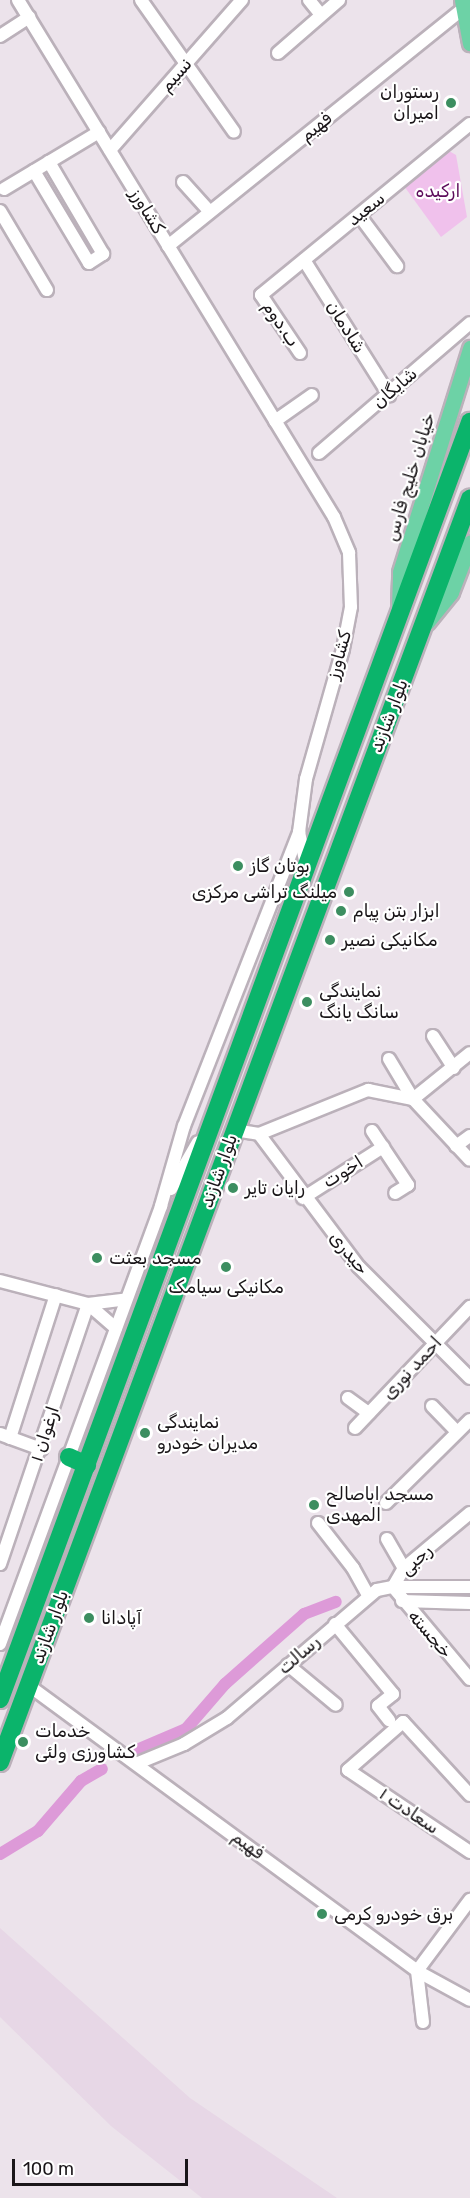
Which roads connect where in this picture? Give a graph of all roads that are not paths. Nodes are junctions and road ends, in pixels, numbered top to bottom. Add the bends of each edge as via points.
1 (18, 0) edge
2 (141, 0) edge
3 (242, 0) edge
4 (309, 0) edge
5 (339, 0) edge
6 (463, 4) edge
7 (321, 15) junction
8 (28, 17) junction
9 (0, 36) edge
10 (470, 43) edge
11 (278, 53) dead end
12 (185, 64) junction
13 (470, 124) edge
14 (99, 132) junction
15 (234, 132) dead end
16 (110, 150) junction
17 (49, 162) junction
18 (34, 171) junction
19 (183, 182) dead end
20 (4, 189) dead end
21 (0, 211) edge
22 (210, 212) junction
23 (359, 215) junction
24 (168, 246) junction
25 (304, 260) junction
26 (397, 266) dead end
27 (47, 290) dead end
28 (261, 295) joint
29 (470, 323) edge
30 (470, 348) edge
31 (300, 353) dead end
32 (312, 394) dead end
33 (388, 394) junction
34 (275, 421) junction
35 (470, 422) edge
36 (319, 453) dead end
37 (470, 499) edge
38 (470, 543) edge
39 (398, 619) junction
40 (422, 629) junction
41 (299, 832) junction
42 (307, 869) junction
43 (433, 1036) dead end
44 (470, 1053) edge
45 (389, 1059) dead end
46 (454, 1068) junction
47 (413, 1098) junction
48 (220, 1104) junction
49 (234, 1130) junction
50 (372, 1131) dead end
51 (259, 1134) junction
52 (470, 1136) edge
53 (456, 1146) junction
54 (383, 1147) junction
55 (470, 1160) edge
56 (395, 1192) dead end
57 (303, 1198) junction
58 (161, 1206) junction
59 (0, 1281) edge
60 (56, 1295) junction
61 (126, 1299) junction
62 (88, 1304) junction
63 (470, 1307) edge
64 (116, 1328) junction
65 (435, 1344) junction
66 (470, 1378) edge
67 (348, 1398) dead end
68 (432, 1406) dead end
69 (369, 1413) junction
70 (470, 1420) edge
71 (355, 1428) dead end
72 (458, 1432) junction
73 (5, 1436) edge
74 (40, 1449) junction
75 (69, 1457) junction
76 (87, 1465) junction
77 (386, 1503) dead end
78 (470, 1513) edge
79 (318, 1523) dead end
80 (387, 1539) dead end
81 (1, 1565) edge
82 (404, 1568) junction
83 (393, 1587) junction
84 (470, 1587) edge
85 (368, 1595) junction
86 (402, 1602) junction
87 (470, 1603) edge
88 (335, 1624) junction
89 (0, 1644) edge
90 (288, 1665) junction
91 (470, 1679) edge
92 (28, 1685) junction
93 (0, 1700) edge
94 (336, 1705) dead end
95 (389, 1720) dead end
96 (0, 1762) edge
97 (138, 1763) junction
98 (470, 1795) edge
99 (470, 1852) edge
100 (470, 1900) edge
101 (417, 1971) junction
102 (470, 2000) edge
103 (423, 2022) dead end

1 - 8 street, کشاورز
2 - 12 street
3 - 12 street, نسیم
4 - 7 street
5 - 7 street
6 - 10 main road
6 - 22 street, فهیم
7 - 11 street
8 - 9 street
8 - 14 street, کشاورز
12 - 15 street
12 - 16 street, نسیم
13 - 23 street, سعید
14 - 16 street, کشاورز
14 - 17 street
16 - 24 street, کشاورز
17 - 18 street
17 - 18 street via 103,254 89,263
18 - 20 street
19 - 22 street
21 - 27 street
22 - 24 street, فهیم
23 - 25 street, سعید
23 - 26 street
24 - 34 street, کشاورز
25 - 28 street, سعید
25 - 33 street, شادمان
28 - 31 street, ب.دوم
29 - 33 street, شایگان
30 - 39 main road, خیابان خلیج فارس via 400,573
32 - 34 street
33 - 36 street, شایگان
34 - 41 street, کشاورز via 334,517 349,553 352,582 344,649 316,734
35 - 39 highway, بلوار شازند
37 - 40 highway, بلوار شازند
38 - 40 main road via 451,592
39 - 42 highway, بلوار شازند
40 - 49 highway, بلوار شازند
41 - 42 street, کشاورز
41 - 58 street via 184,1126
42 - 48 highway, بلوار شازند
43 - 46 street
44 - 46 street
45 - 47 street
46 - 47 street
47 - 51 street via 368,1090
47 - 53 street
48 - 58 street
48 - 76 highway, بلوار شازند
49 - 51 street
49 - 92 highway, بلوار شازند
50 - 54 street
51 - 57 street, حیدری
52 - 53 street
53 - 55 street
54 - 56 street via 408,1185
54 - 57 street, اخوت
57 - 65 street, حیدری via 359,1267
58 - 61 street
59 - 60 street
60 - 62 street
60 - 73 street
61 - 62 street
61 - 64 street
62 - 64 street
62 - 74 street, ارغوان ۱
63 - 65 street, احمد نوری
64 - 75 street
65 - 66 street, حیدری
65 - 69 street, احمد نوری
67 - 69 street
68 - 72 street
69 - 71 street, احمد نوری
70 - 72 street
72 - 77 street
73 - 74 street
74 - 81 street, ارغوان ۱
75 - 76 highway
75 - 89 street
76 - 93 highway, بلوار شازند
78 - 82 street, رجبی
79 - 85 street via 353,1568
80 - 82 street
82 - 83 street, رجبی
83 - 84 street, رسالت
83 - 85 street, رسالت
83 - 86 street, خجسته
85 - 88 street, رسالت
86 - 87 street
86 - 91 street, خجسته
88 - 90 street, رسالت
88 - 95 street via 393,1694 378,1706
90 - 94 street
90 - 97 street, رسالت via 227,1718 184,1744
92 - 96 highway, بلوار شازند
92 - 97 street, فهیم
97 - 101 street, فهیم
98 - 99 street, سعادت ۱ via 403,1722 348,1770
100 - 101 street
101 - 102 street, فهیم
101 - 103 street

